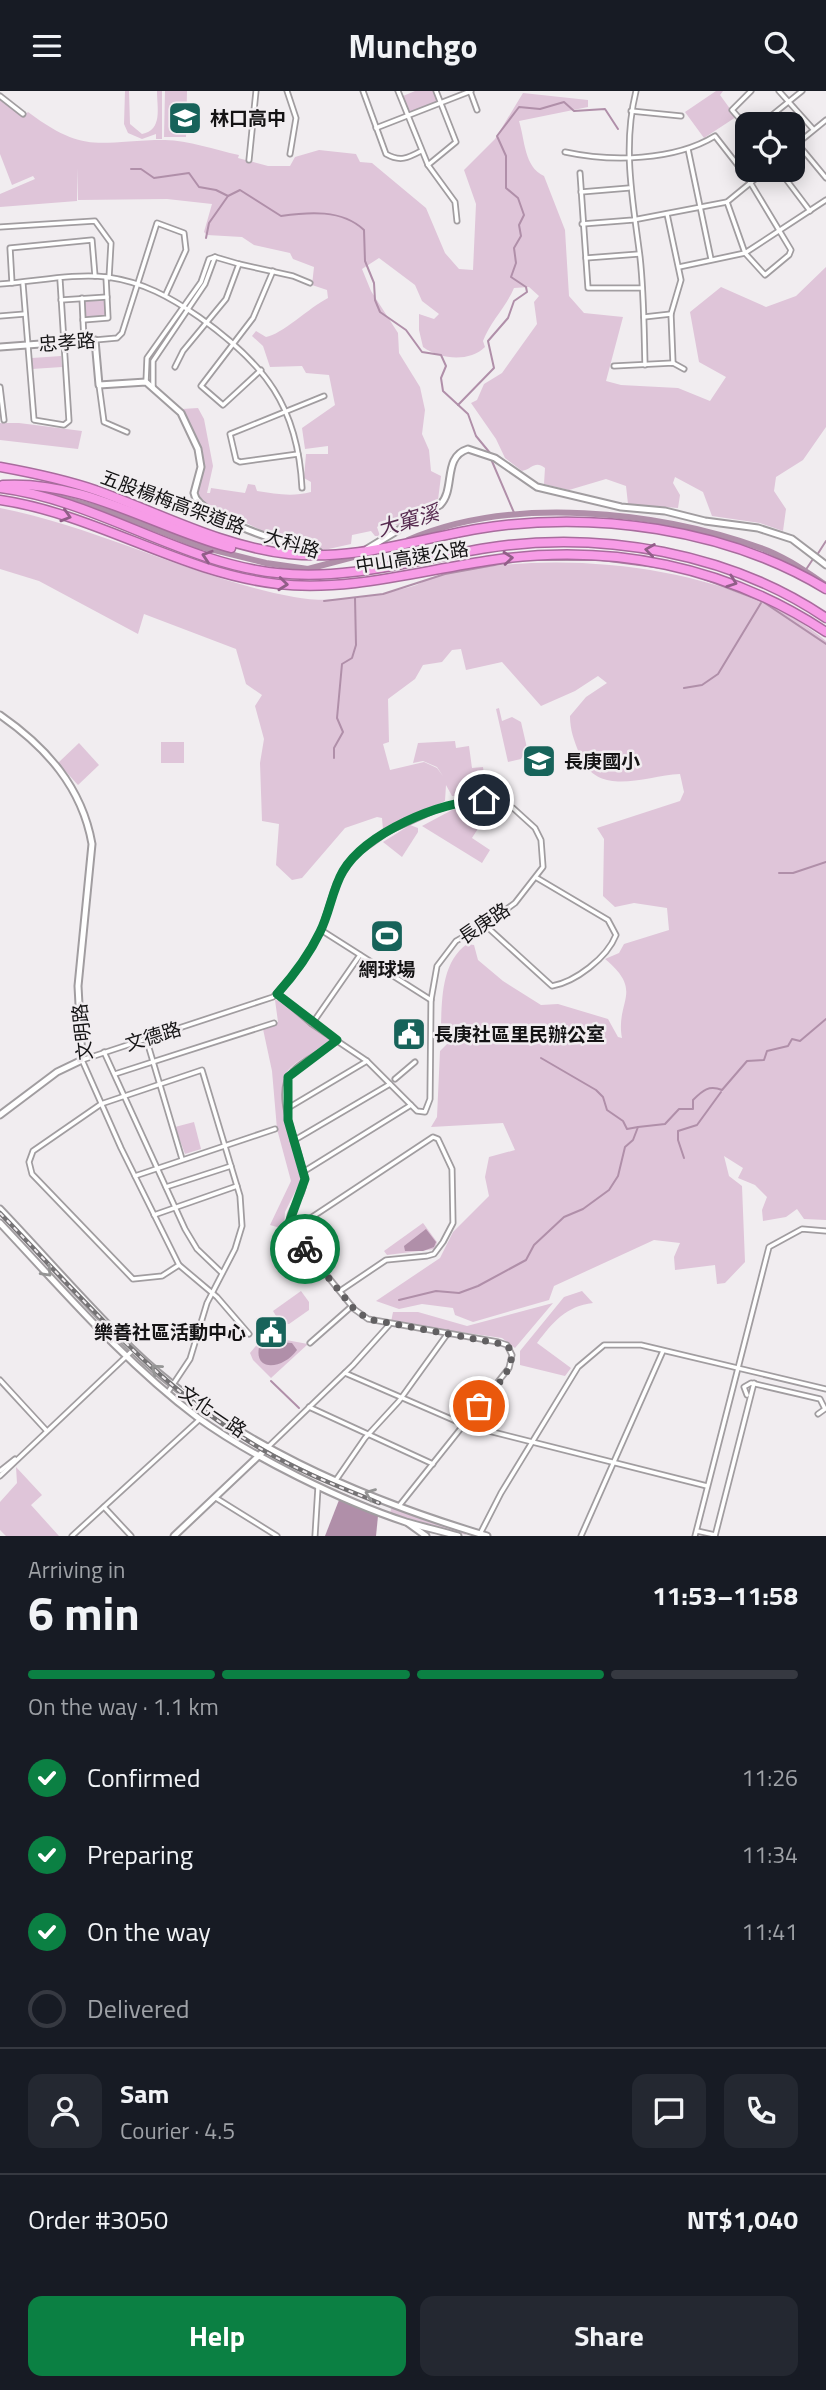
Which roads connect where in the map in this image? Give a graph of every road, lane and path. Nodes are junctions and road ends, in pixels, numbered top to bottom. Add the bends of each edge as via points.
1 (256, 91) edge
2 (287, 91) edge
3 (363, 91) edge
4 (398, 91) edge
5 (436, 91) edge
6 (470, 91) edge
7 (636, 91) edge
8 (751, 91) edge
9 (779, 91) edge
10 (802, 91) edge
11 (0, 96) edge
12 (789, 102) junction
13 (441, 104) junction
14 (477, 110) dead end
15 (631, 111) junction
16 (735, 112) edge
17 (776, 112) edge
18 (23, 114) dead end
19 (407, 116) junction
20 (681, 116) dead end
21 (825, 123) edge
22 (376, 128) junction
23 (813, 129) junction
24 (805, 136) edge
25 (688, 149) junction
26 (421, 151) junction
27 (565, 152) dead end
28 (805, 153) edge
29 (290, 154) dead end
30 (629, 156) junction
31 (249, 160) dead end
32 (428, 166) junction
33 (580, 173) dead end
34 (826, 178) edge
35 (788, 182) edge
36 (749, 183) junction
37 (629, 188) junction
38 (581, 192) junction
39 (826, 200) edge
40 (727, 202) junction
41 (700, 208) junction
42 (810, 211) junction
43 (667, 214) junction
44 (633, 220) junction
45 (457, 221) dead end
46 (582, 223) junction
47 (0, 227) edge
48 (777, 229) junction
49 (745, 253) junction
50 (639, 254) junction
51 (585, 258) junction
52 (711, 260) junction
53 (239, 264) junction
54 (679, 267) junction
55 (273, 271) junction
56 (95, 276) junction
57 (108, 277) junction
58 (60, 279) junction
59 (12, 283) junction
60 (23, 283) junction
61 (137, 283) junction
62 (310, 283) dead end
63 (0, 284) edge
64 (643, 288) junction
65 (166, 295) junction
66 (107, 297) junction
67 (82, 298) junction
68 (61, 300) junction
69 (186, 308) junction
70 (25, 314) junction
71 (671, 314) junction
72 (0, 316) edge
73 (644, 317) junction
74 (83, 320) junction
75 (207, 323) junction
76 (95, 340) junction
77 (83, 341) junction
78 (62, 342) junction
79 (232, 342) junction
80 (28, 345) junction
81 (156, 345) junction
82 (0, 347) edge
83 (162, 350) junction
84 (673, 363) junction
85 (645, 365) junction
86 (614, 366) dead end
87 (175, 367) dead end
88 (684, 369) dead end
89 (261, 370) junction
90 (146, 382) junction
91 (99, 385) junction
92 (0, 387) edge
93 (153, 387) junction
94 (324, 395) dead end
95 (287, 412) junction
96 (4, 420) dead end
97 (127, 432) dead end
98 (298, 454) junction
99 (0, 467) edge
100 (0, 486) edge
101 (302, 488) dead end
102 (0, 500) edge
103 (826, 565) edge
104 (826, 589) edge
105 (826, 595) edge
106 (826, 618) edge
107 (826, 632) edge
108 (0, 715) edge
109 (537, 877) junction
110 (485, 925) junction
111 (321, 930) junction
112 (360, 955) junction
113 (277, 994) junction
114 (431, 1000) junction
115 (274, 1023) dead end
116 (312, 1024) junction
117 (146, 1038) junction
118 (337, 1040) junction
119 (104, 1052) junction
120 (82, 1060) junction
121 (153, 1061) junction
122 (367, 1061) junction
123 (415, 1062) dead end
124 (115, 1074) junction
125 (395, 1079) dead end
126 (160, 1084) junction
127 (390, 1084) junction
128 (125, 1097) junction
129 (101, 1104) junction
130 (411, 1105) junction
131 (288, 1108) junction
132 (0, 1115) edge
133 (275, 1129) dead end
134 (293, 1140) junction
135 (225, 1145) junction
136 (182, 1159) junction
137 (231, 1166) junction
138 (157, 1167) junction
139 (303, 1172) junction
140 (135, 1176) junction
141 (237, 1186) junction
142 (166, 1187) junction
143 (175, 1207) junction
144 (0, 1209) edge
145 (154, 1215) junction
146 (0, 1223) edge
147 (291, 1231) junction
148 (826, 1231) edge
149 (180, 1265) junction
150 (222, 1273) junction
151 (340, 1291) junction
152 (211, 1293) junction
153 (352, 1306) junction
154 (388, 1325) junction
155 (448, 1333) junction
156 (249, 1334) dead end
157 (310, 1343) dead end
158 (133, 1350) junction
159 (663, 1350) junction
160 (126, 1356) junction
161 (737, 1368) junction
162 (345, 1373) junction
163 (0, 1380) edge
164 (754, 1383) junction
165 (174, 1384) junction
166 (826, 1389) edge
167 (168, 1392) junction
168 (747, 1395) dead end
169 (402, 1397) junction
170 (309, 1408) junction
171 (818, 1414) dead end
172 (200, 1419) junction
173 (464, 1425) junction
174 (46, 1430) junction
175 (368, 1434) junction
176 (533, 1443) junction
177 (268, 1447) junction
178 (261, 1457) junction
179 (613, 1462) junction
180 (433, 1464) junction
181 (0, 1473) edge
182 (336, 1480) junction
183 (319, 1485) junction
184 (707, 1486) junction
185 (216, 1498) junction
186 (398, 1506) junction
187 (104, 1507) junction
188 (406, 1522) junction
189 (266, 1529) junction
190 (696, 1533) edge
191 (479, 1535) edge
192 (72, 1536) edge
193 (131, 1536) edge
194 (174, 1536) edge
195 (260, 1536) edge
196 (277, 1536) edge
197 (315, 1536) edge
198 (426, 1536) edge
199 (458, 1536) edge
200 (487, 1536) edge
201 (581, 1536) edge
202 (716, 1536) edge

1 - 31 street
2 - 29 street via 296,118
3 - 22 street
4 - 19 street
5 - 13 street
6 - 13 street
6 - 14 street
7 - 15 street
8 - 16 street
9 - 12 street
10 - 12 street
11 - 18 street
12 - 17 street
12 - 23 street
13 - 19 street
13 - 32 street via 456,142
15 - 20 street
15 - 30 street
19 - 22 street
19 - 26 street
21 - 23 street
22 - 26 street via 386,154 395,159
23 - 24 street
25 - 30 street
25 - 36 street via 715,136
25 - 41 street
26 - 32 street
27 - 30 street via 595,159
28 - 34 street
30 - 37 street
32 - 45 street via 455,202
33 - 38 street
35 - 42 street
36 - 40 street
36 - 48 street
37 - 38 street
37 - 44 street
38 - 46 street
39 - 42 street
40 - 41 street
40 - 49 street
41 - 43 street
41 - 52 street
42 - 48 street
43 - 44 street
43 - 54 street
44 - 46 street
44 - 50 street
46 - 51 street
47 - 57 street via 95,221 109,236 113,252
48 - 49 street
48 - 49 street via 791,250 765,275
49 - 52 street
50 - 51 street
50 - 64 street
51 - 64 street via 587,288
52 - 54 street
53 - 55 street
53 - 69 street via 215,257 205,284
53 - 75 street via 226,299
54 - 71 street via 681,280
55 - 62 street
55 - 79 street via 253,318
56 - 57 street
56 - 58 street
56 - 59 street via 92,240 52,242 10,247
57 - 61 street
57 - 66 street
58 - 60 street
58 - 68 street
59 - 60 street
59 - 63 street
60 - 70 street
61 - 65 street
61 - 65 street via 153,227 160,223 184,233 187,243
61 - 76 street, 忠孝路 via 122,333 117,338
64 - 73 street
65 - 69 street
66 - 67 street
66 - 74 street via 108,318
67 - 68 street
67 - 74 street
68 - 78 street
69 - 75 street
69 - 81 street
69 - 83 street
70 - 72 street
70 - 80 street
71 - 73 street
71 - 84 street
73 - 85 street
74 - 77 street
75 - 79 street
75 - 87 street
76 - 77 street, 忠孝路
76 - 91 street
77 - 78 street, 忠孝路
78 - 80 street, 忠孝路
78 - 80 street via 69,419 64,425 34,420
79 - 89 street
79 - 89 street via 201,382 219,404
80 - 82 street, 忠孝路
81 - 83 street
81 - 90 street via 147,358
83 - 93 street via 153,363
84 - 85 street
84 - 88 street
85 - 86 street
89 - 95 street
90 - 91 street
90 - 93 street, 大科路
91 - 97 street via 104,422
92 - 96 street
93 - 103 street, 大科路 via 181,413 198,449 201,467 194,492 201,506 272,540 311,551 358,551 402,530 444,502 450,470 460,452 474,449 544,490 758,528 792,539
94 - 95 street
95 - 98 street
95 - 98 street via 230,434 236,460
98 - 101 street
99 - 104 highway, 五股楊梅高架道路 via 96,491 217,538 287,554 346,554 496,526 583,523 732,546
100 - 105 highway, 五股楊梅高架道路 via 73,491 204,541 281,557 359,557 535,527 632,531 710,545 761,562
106 -> 100 highway, 中山高速公路 via 733,569 685,555 636,549 523,545 371,571 275,573 195,552 75,506
102 -> 107 highway, 中山高速公路 via 75,519 222,572 278,584 339,585 495,559 545,556 666,565 732,582 768,597
108 - 120 street, 文明路 via 59,769 76,790 88,823 91,867 78,986
109 - 110 street, 長庚路 via 515,903
109 - 110 street via 608,920 616,936 612,946 576,978 552,986
109 - 111 street via 544,855 530,822 496,801 450,804 389,831 354,856 336,884
110 - 114 street, 長庚路 via 448,950 437,966
111 - 112 street
111 - 113 street via 300,967
112 - 114 street
112 - 116 street
113 - 116 street
113 - 117 street, 文德路
114 - 130 street, 長庚路 via 429,1105 422,1112
115 - 121 street
116 - 118 street
117 - 119 street, 文德路
117 - 121 street
118 - 122 street
118 - 131 street via 291,1072 286,1083
119 - 120 street, 文德路
119 - 124 street
120 - 129 street, 文明路
120 - 132 street, 文德路 via 57,1072
121 - 124 street
121 - 126 street
122 - 127 street
122 - 131 street
123 - 125 street
124 - 128 street
126 - 128 street
126 - 135 street via 202,1070
126 - 136 street
127 - 130 street
127 - 134 street
128 - 129 street
128 - 138 street
129 - 140 street, 文明路
129 - 149 street via 33,1151 29,1162 32,1174 133,1279 162,1276
130 - 139 street
131 - 134 street
133 - 135 street
134 - 139 street
135 - 136 street
135 - 137 street
136 - 138 street
137 - 141 street
137 - 142 street
138 - 140 street
138 - 142 street
139 - 147 street via 303,1188 289,1217
140 - 145 street, 文明路
141 - 143 street
141 - 150 street via 241,1232
142 - 143 street
143 - 145 street
143 - 150 street via 197,1249
144 - 158 street, 文化一路
145 - 149 street, 文明路
146 -> 160 street, 文化一路
147 - 151 street
147 - 151 street via 433,1137 446,1150 452,1169 453,1223 435,1254 386,1260
148 - 161 street via 802,1229 769,1247
149 - 152 street, 文明路
150 - 152 street
151 - 153 street
152 - 156 street, 文明路
152 - 165 street via 195,1347
153 - 154 street via 368,1319
153 - 157 street
154 - 155 street
154 - 162 street
155 - 169 street
155 - 173 street via 507,1345 512,1355 509,1368
158 - 160 street
165 -> 158 street, 文化一路
159 - 161 street
159 - 176 street via 615,1343 591,1353
159 - 179 street
160 - 167 street, 文化一路
160 - 174 street
161 - 166 street
161 - 184 street
162 - 169 street
162 - 170 street
163 - 174 street
164 - 168 street via 744,1387
164 - 171 street via 820,1399 825,1409
164 - 202 street
165 - 167 street
165 - 177 street, 文化一路
167 - 172 street, 文化一路
169 - 173 street
169 - 175 street
170 - 175 street
170 - 177 street
172 - 178 street, 文化一路
172 - 187 street
173 - 176 street
173 - 180 street
174 - 181 street
175 - 180 street
175 - 182 street
176 - 179 street
176 - 191 street
177 - 178 street
177 - 182 street, 文化一路
178 - 183 street, 文化一路
178 - 185 street
179 - 184 street
179 - 201 street
180 - 186 street
186 -> 182 street, 文化一路
183 - 188 street, 文化一路
183 - 197 street
184 - 190 street
185 - 189 street
185 - 194 street
186 - 191 street, 文化一路
187 - 192 street
187 - 193 street
188 - 198 street
188 - 199 street, 文化一路
189 - 195 street
189 - 196 street
190 - 202 street
191 - 200 street, 文化一路

